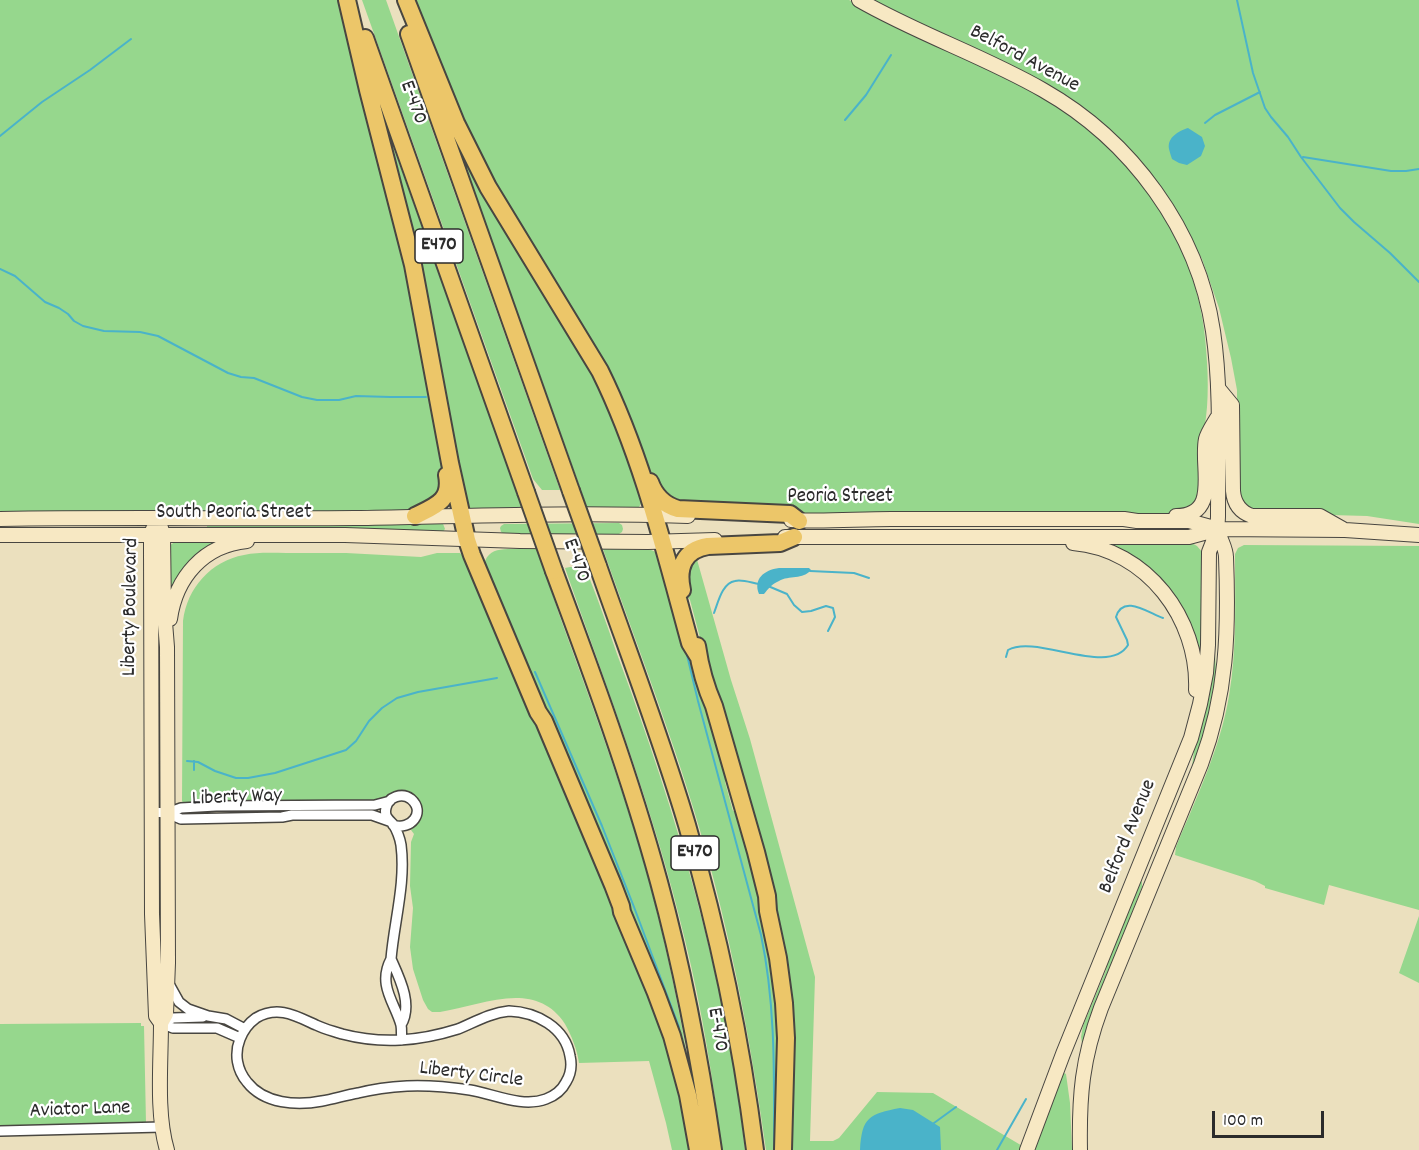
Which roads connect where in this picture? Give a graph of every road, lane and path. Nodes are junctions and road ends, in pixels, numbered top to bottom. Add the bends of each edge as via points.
1 (347, 0) edge
2 (352, 0) edge
3 (396, 0) edge
4 (406, 0) edge
5 (859, 0) edge
6 (1218, 388) junction
7 (1218, 416) junction
8 (627, 433) junction
9 (448, 445) junction
10 (461, 515) junction
11 (654, 515) junction
12 (415, 516) junction
13 (156, 518) junction
14 (0, 519) edge
15 (1124, 519) junction
16 (797, 529) junction
17 (1218, 529) junction
18 (1345, 530) junction
19 (0, 535) edge
20 (157, 535) junction
21 (279, 535) junction
22 (1419, 535) edge
23 (1009, 536) junction
24 (467, 540) junction
25 (662, 542) junction
26 (167, 647) junction
27 (698, 656) junction
28 (1197, 718) junction
29 (390, 801) junction
30 (152, 812) junction
31 (168, 813) junction
32 (391, 823) junction
33 (410, 824) junction
34 (401, 842) junction
35 (391, 959) junction
36 (167, 979) junction
37 (208, 1016) junction
38 (161, 1023) junction
39 (401, 1025) junction
40 (245, 1029) junction
41 (240, 1038) junction
42 (402, 1040) junction
43 (162, 1127) junction
44 (0, 1131) edge
45 (167, 1150) edge
46 (698, 1150) edge
47 (713, 1150) edge
48 (755, 1150) edge
49 (783, 1150) edge
50 (1027, 1150) edge
51 (1080, 1150) edge

1 - 9 highway via 413,265
2 - 47 highway, E-470 / E470, bridge via 632,789 676,947
3 - 48 highway, E-470 / E470, bridge via 681,808 721,954
4 - 8 highway via 479,169 600,371
5 - 6 main road, Belford Avenue via 1045,91 1087,120 1127,157 1163,202 1198,269 1212,324
6 - 7 main road, Belford Avenue
6 - 18 main road via 1232,405 1233,491 1240,508 1254,516 1320,516
7 - 15 main road via 1206,438 1205,494 1199,508 1187,516 1138,515
7 - 17 main road, Belford Avenue
8 - 11 highway
8 - 16 highway via 641,456 654,492 670,506 682,510 790,514
9 - 10 highway
9 - 12 highway via 444,459 448,492 437,505
10 - 11 main road, Peoria Street
10 - 12 main road, South Peoria Street
10 - 24 highway
11 - 16 main road, Peoria Street
11 - 25 highway
12 - 13 main road, South Peoria Street
13 - 14 main road, South Peoria Street
13 - 20 main road, Liberty Boulevard
15 - 16 main road, Peoria Street via 936,519
15 - 17 main road, Peoria Street via 1189,521
16 - 23 main road, Peoria Street
16 - 25 main road, Peoria Street
16 - 27 highway via 780,543 704,546 687,556 680,581
17 - 18 main road, Peoria Street
17 - 23 main road, Peoria Street via 1189,537
17 - 28 main road, Belford Avenue via 1209,552 1208,657
17 - 51 main road, Belford Avenue via 1226,554 1227,639 1217,716 1202,764 1092,1032 1081,1086
18 - 22 main road
19 - 20 main road, South Peoria Street
20 - 21 main road, South Peoria Street
20 - 26 main road, Liberty Boulevard
20 - 30 main road, Liberty Boulevard
21 - 24 main road, South Peoria Street
21 - 26 main road via 266,541 225,546 192,569 175,595
23 - 28 main road via 1022,542 1096,547 1122,558 1151,579 1177,610 1191,643
24 - 25 main road, Peoria Street
24 - 46 highway via 579,821 622,912 672,1035
25 - 27 highway via 690,643
26 - 31 main road, Liberty Boulevard
27 - 49 highway via 767,896 786,1028
28 - 50 main road, Belford Avenue
29 - 31 street, Liberty Way via 375,805 181,808
29 - 32 street via 386,815
29 - 33 street via 403,796 413,801 416,815
30 - 31 street
30 - 38 main road, Liberty Boulevard via 152,926 156,1016
31 - 32 street, Liberty Way via 181,819 372,814
31 - 36 main road, Liberty Boulevard
32 - 33 street via 401,827
32 - 34 street
33 - 34 street
34 - 35 street via 401,880
35 - 39 street via 387,989
35 - 39 street via 406,999
36 - 37 street via 180,1003
36 - 38 main road, Liberty Boulevard via 166,1014
37 - 38 street via 173,1018
37 - 40 street via 226,1018
38 - 41 street via 173,1028 217,1028
38 - 43 main road, Liberty Boulevard
39 - 42 street
40 - 41 street, Liberty Circle
40 - 42 street, Liberty Circle via 263,1015 280,1012 345,1035
41 - 42 street, Liberty Circle via 237,1059 246,1081 267,1098 289,1103 315,1103 378,1089 420,1086 464,1089 535,1102 560,1090 570,1069 568,1048 558,1031 541,1019 519,1012 494,1013 445,1033
43 - 44 street, Aviator Lane
43 - 45 main road, Liberty Boulevard

